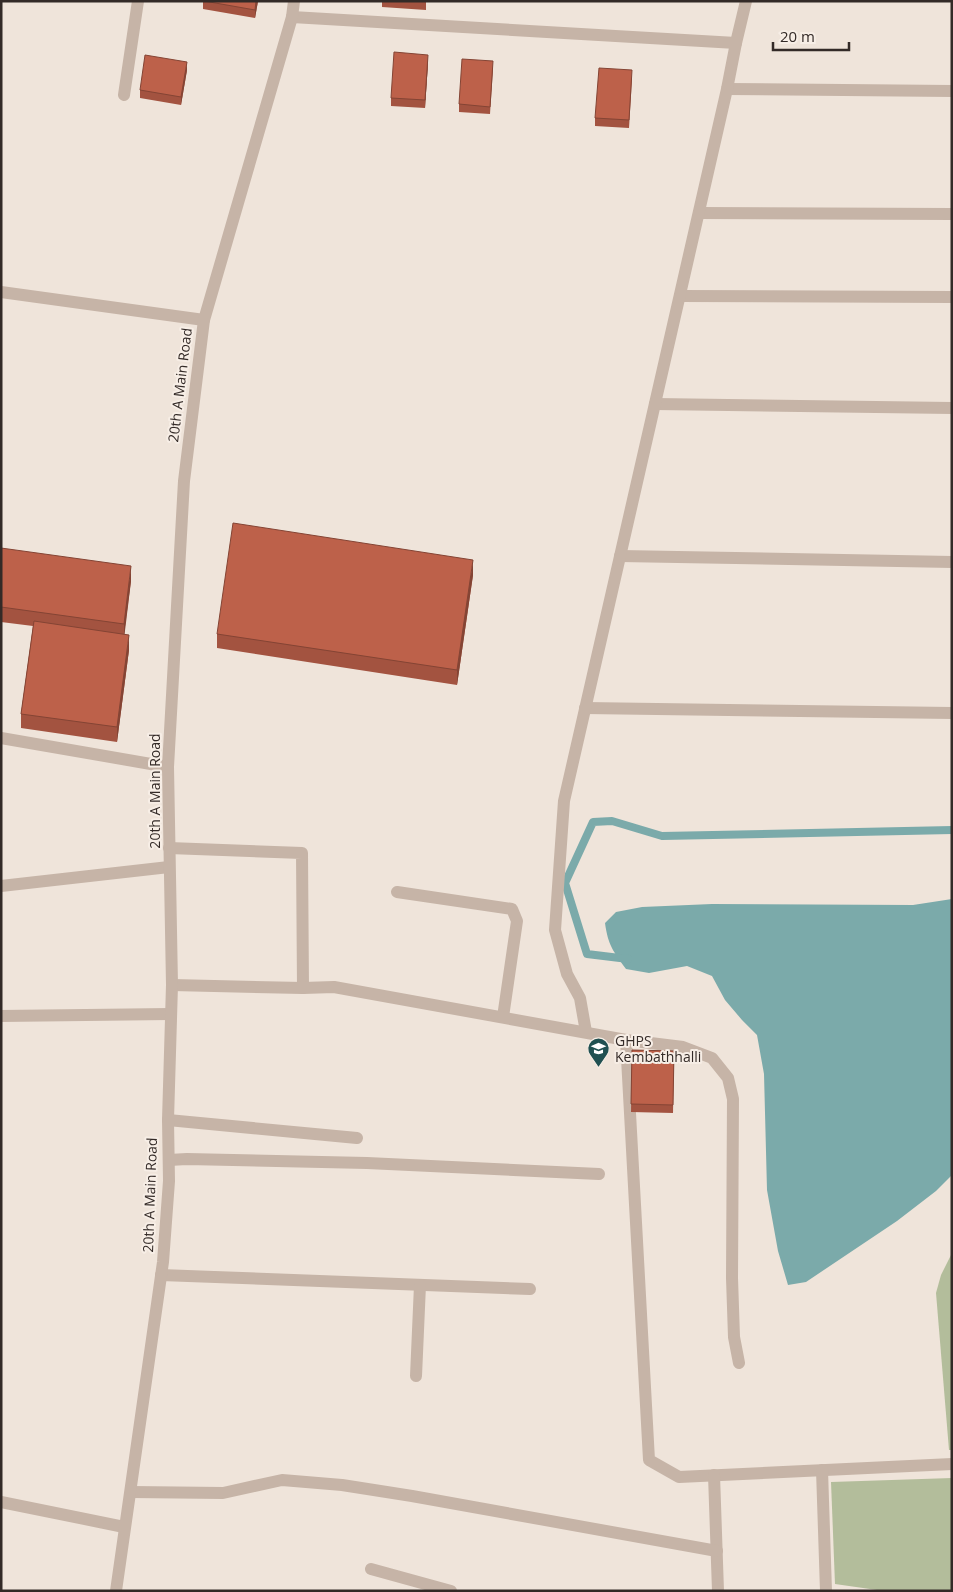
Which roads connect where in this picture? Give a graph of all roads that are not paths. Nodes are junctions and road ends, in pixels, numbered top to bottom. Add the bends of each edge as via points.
1 (138, 1) edge
2 (294, 1) edge
3 (746, 1) edge
4 (292, 17) junction
5 (736, 44) junction
6 (727, 89) junction
7 (952, 91) edge
8 (124, 95) dead end
9 (699, 213) junction
10 (952, 214) edge
11 (1, 292) edge
12 (680, 296) junction
13 (952, 297) edge
14 (204, 320) junction
15 (655, 404) junction
16 (952, 408) edge
17 (620, 556) junction
18 (952, 562) edge
19 (585, 708) junction
20 (952, 713) edge
21 (1, 738) edge
22 (168, 767) junction
23 (169, 848) junction
24 (169, 868) junction
25 (1, 886) edge
26 (397, 892) dead end
27 (172, 985) junction
28 (302, 988) junction
29 (170, 1014) junction
30 (1, 1016) edge
31 (503, 1017) junction
32 (586, 1032) junction
33 (626, 1040) junction
34 (168, 1120) junction
35 (357, 1138) dead end
36 (169, 1160) junction
37 (600, 1174) dead end
38 (161, 1275) junction
39 (420, 1285) junction
40 (530, 1289) dead end
41 (739, 1363) dead end
42 (416, 1376) dead end
43 (952, 1464) edge
44 (822, 1470) junction
45 (714, 1475) junction
46 (131, 1492) junction
47 (1, 1502) edge
48 (124, 1527) junction
49 (717, 1551) junction
50 (371, 1568) dead end
51 (116, 1591) edge
52 (451, 1591) edge
53 (718, 1591) edge
54 (826, 1591) edge

1 - 8 street
2 - 4 street, 20th A Main Road
3 - 5 street
4 - 5 street
4 - 14 street, 20th A Main Road
5 - 6 street
6 - 7 street
6 - 9 street
9 - 10 street
9 - 12 street
11 - 14 street
12 - 13 street
12 - 15 street
14 - 22 street, 20th A Main Road via 184,481
15 - 16 street
15 - 17 street
17 - 18 street
17 - 19 street
19 - 20 street
19 - 32 street via 564,801 555,930 567,974 580,998
21 - 22 street
22 - 23 street, 20th A Main Road
23 - 24 street, 20th A Main Road
23 - 28 street via 302,853
24 - 25 street
24 - 27 street, 20th A Main Road
26 - 31 street via 512,909 517,921
27 - 28 street
27 - 29 street, 20th A Main Road
28 - 31 street via 334,987
29 - 30 street
29 - 34 street, 20th A Main Road
31 - 32 street
32 - 33 street
33 - 41 street via 683,1047 712,1058 728,1078 733,1099 732,1278 734,1337
33 - 45 street via 649,1460 679,1477
34 - 35 street
34 - 36 street, 20th A Main Road
36 - 37 street via 367,1163
36 - 38 street, 20th A Main Road
38 - 39 street
38 - 46 street, 20th A Main Road
39 - 40 street
39 - 42 street
43 - 44 street
44 - 45 street
44 - 54 street
45 - 49 street
46 - 48 street, 20th A Main Road
46 - 49 street via 224,1493 282,1480 342,1485
47 - 48 street
48 - 51 street, 20th A Main Road
49 - 53 street
50 - 52 street

